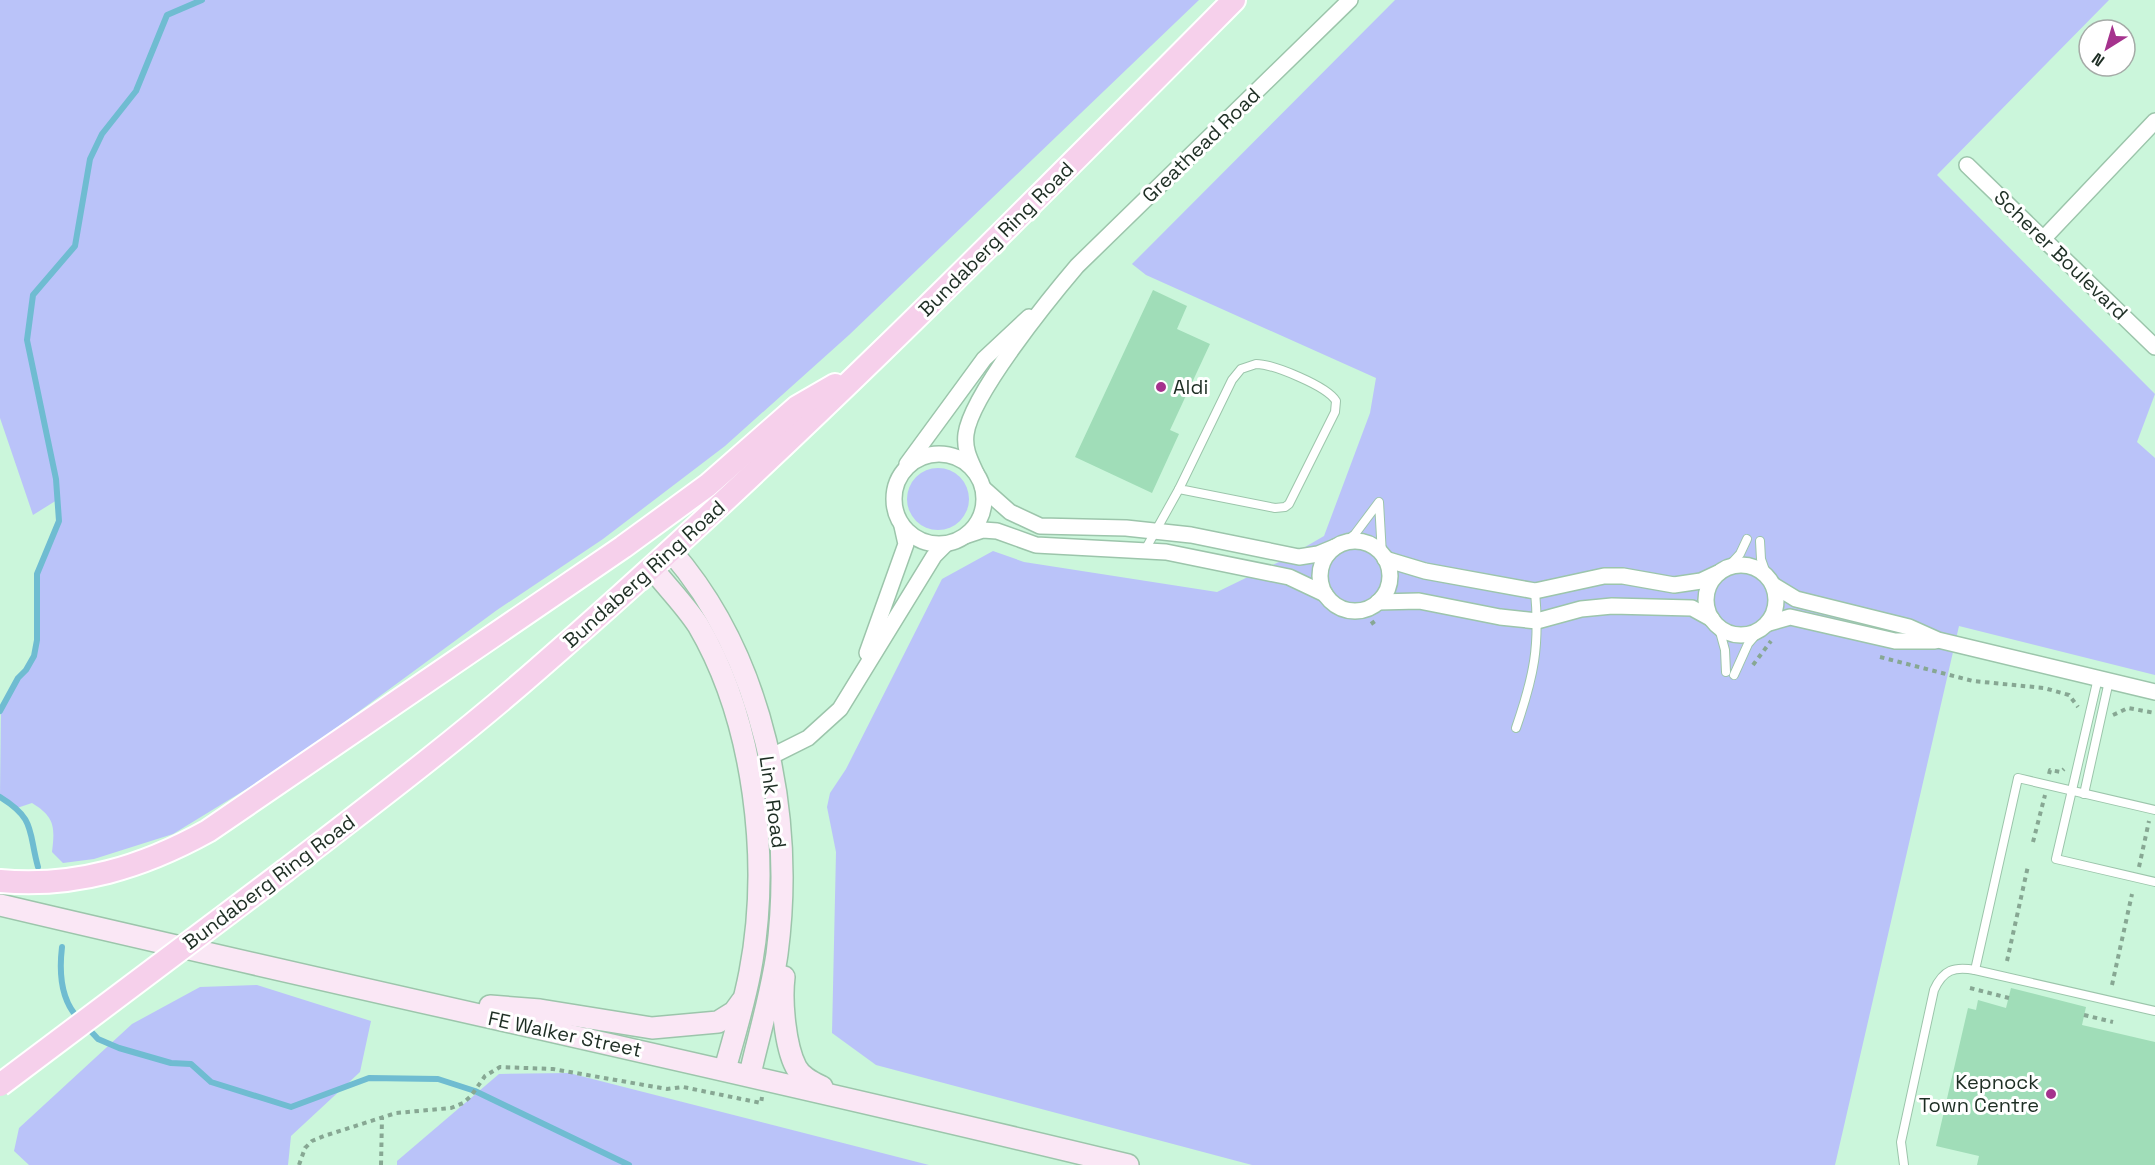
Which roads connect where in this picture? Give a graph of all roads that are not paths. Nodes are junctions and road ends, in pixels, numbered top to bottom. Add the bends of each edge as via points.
1 (1234, 0) edge
2 (1350, 0) edge
3 (2155, 121) edge
4 (1967, 165) dead end
5 (2044, 238) junction
6 (1055, 292) junction
7 (2155, 346) edge
8 (868, 366) junction
9 (976, 473) junction
10 (897, 479) junction
11 (983, 488) junction
12 (1179, 489) junction
13 (902, 526) junction
14 (1156, 531) junction
15 (965, 536) junction
16 (1747, 539) dead end
17 (1760, 541) dead end
18 (946, 544) junction
19 (1340, 544) junction
20 (1145, 550) junction
21 (671, 551) junction
22 (1384, 557) junction
23 (652, 568) junction
24 (1723, 570) junction
25 (1770, 580) junction
26 (1535, 591) junction
27 (1325, 594) junction
28 (1378, 602) junction
29 (1538, 621) junction
30 (1715, 624) junction
31 (1765, 626) junction
32 (1938, 640) junction
33 (2104, 680) junction
34 (856, 685) junction
35 (2155, 692) edge
36 (1516, 728) dead end
37 (768, 758) junction
38 (747, 762) junction
39 (2072, 791) junction
40 (2084, 794) junction
41 (2155, 810) edge
42 (0, 881) edge
43 (782, 882) junction
44 (2155, 882) edge
45 (0, 905) edge
46 (1975, 970) junction
47 (744, 998) junction
48 (420, 1002) junction
49 (2155, 1011) edge
50 (725, 1069) junction
51 (750, 1074) junction
52 (0, 1085) edge
53 (833, 1093) junction
54 (1128, 1165) edge
55 (1904, 1165) edge

1 - 8 main road, Bundaberg Ring Road
2 - 6 street, Greathead Road via 1077,266
3 - 5 street
4 - 5 street, Scherer Boulevard
5 - 7 street, Scherer Boulevard
6 - 9 street, Greathead Road via 972,413 966,452
6 - 10 street, Greathead Road via 984,359
8 - 21 main road, Bundaberg Ring Road
8 - 42 main road via 797,406 708,485 632,540 208,831 124,869 63,881
9 - 10 street via 958,459 935,453 920,457
9 - 11 street, Greathead Road
10 - 13 street via 893,503
11 - 14 street via 1010,512 1040,526
11 - 15 street via 982,515
12 - 12 lane via 1241,369 1256,364 1272,366 1328,392 1336,401 1335,411 1285,507
12 - 14 lane
13 - 18 street via 921,541
13 - 34 street via 906,544
14 - 19 street via 1299,557
14 - 20 lane
15 - 18 street
15 - 20 street via 983,530 997,531 1036,545
16 - 24 lane via 1740,554
17 - 25 lane via 1761,559
18 - 34 street via 934,556
19 - 22 street via 1367,543
19 - 22 lane via 1355,534 1380,498
19 - 27 street via 1327,554 1319,574
20 - 27 street via 1289,577
21 - 23 main road, Bundaberg Ring Road
21 - 37 main road, Link Road via 697,581 729,637 754,703
22 - 26 street via 1425,571
22 - 28 street via 1389,586
23 - 38 main road, Link Road via 702,634 727,692
23 - 52 main road, Bundaberg Ring Road, bridge via 537,670 383,796
24 - 25 street via 1748,566
24 - 26 street via 1701,581 1674,585 1604,576
24 - 30 street via 1711,581 1706,600
25 - 31 street via 1776,604
25 - 32 street via 1796,599 1909,627
26 - 29 lane
27 - 28 street via 1337,606 1354,611
28 - 29 street via 1419,601
29 - 30 street via 1581,609 1612,606 1692,608
29 - 36 lane via 1535,661
30 - 31 street via 1739,636
30 - 31 lane via 1730,674 1748,644
31 - 32 street via 1781,617 1790,617 1895,641
32 - 33 street
33 - 35 street
33 - 39 lane
33 - 40 lane
34 - 37 street via 827,723 808,738
37 - 38 main road
37 - 43 main road, Link Road
38 - 47 main road, Link Road via 759,866 756,933
39 - 40 lane
39 - 44 lane via 2056,859
39 - 46 lane via 2018,778
40 - 41 lane
43 - 51 main road, Link Road via 777,955
43 - 53 main road via 790,928 781,998 795,1065 809,1081
45 - 48 main road, FE Walker Street
46 - 49 lane
46 - 55 lane via 1948,970 1934,990 1901,1142
47 - 48 main road via 734,1012 718,1022 652,1028 540,1010
47 - 50 main road, Link Road
48 - 50 main road, FE Walker Street
50 - 51 main road, FE Walker Street
51 - 53 main road, FE Walker Street
53 - 54 main road, FE Walker Street

